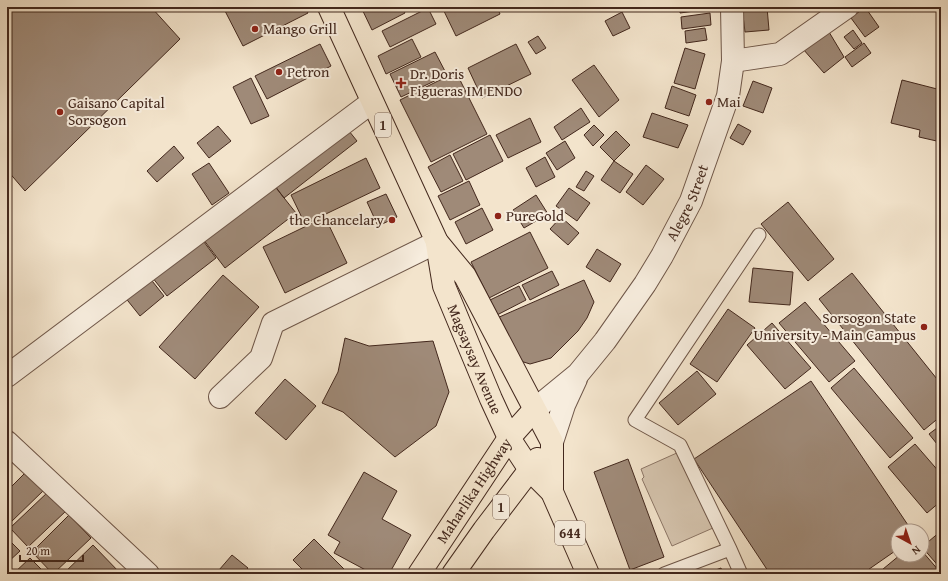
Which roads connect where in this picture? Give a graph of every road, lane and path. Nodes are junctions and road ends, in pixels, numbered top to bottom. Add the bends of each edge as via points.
1 (329, 7) edge
2 (732, 7) edge
3 (847, 7) edge
4 (733, 61) junction
5 (372, 102) junction
6 (759, 235) dead end
7 (437, 242) junction
8 (578, 374) junction
9 (7, 376) edge
10 (220, 397) dead end
11 (534, 410) junction
12 (509, 438) junction
13 (7, 442) edge
14 (552, 442) junction
15 (530, 470) junction
16 (552, 492) junction
17 (730, 549) junction
18 (148, 574) edge
19 (419, 574) edge
20 (453, 574) edge
21 (588, 574) edge
22 (664, 574) edge
23 (741, 574) edge

1 - 5 main road, Magsaysay Avenue / 1
2 - 4 street, Alegre Street
3 - 4 street via 780,54
4 - 8 street, Alegre Street via 728,96 691,201 645,284
5 - 7 main road, Magsaysay Avenue / 1
5 - 9 street
6 - 17 lane via 635,420 680,445
7 - 10 street via 272,323 261,358
7 - 11 main road, Magsaysay Avenue / 1 via 465,276
7 - 12 main road, Magsaysay Avenue / 1 via 444,286
8 - 11 street, Alegre Street
8 - 14 street, Alegre Street via 564,405
11 - 12 main road, Maharlika Highway / 1
11 - 14 main road, Magsaysay Avenue / 1
12 - 15 main road, Magsaysay Avenue / 1
12 - 19 main road, Maharlika Highway / 1
13 - 18 street
14 - 15 main road, Maharlika Highway / 1
14 - 16 main road, 644
15 - 16 main road, 644
15 - 20 main road, Maharlika Highway / 1
16 - 21 main road, 644
17 - 22 lane
17 - 23 lane

